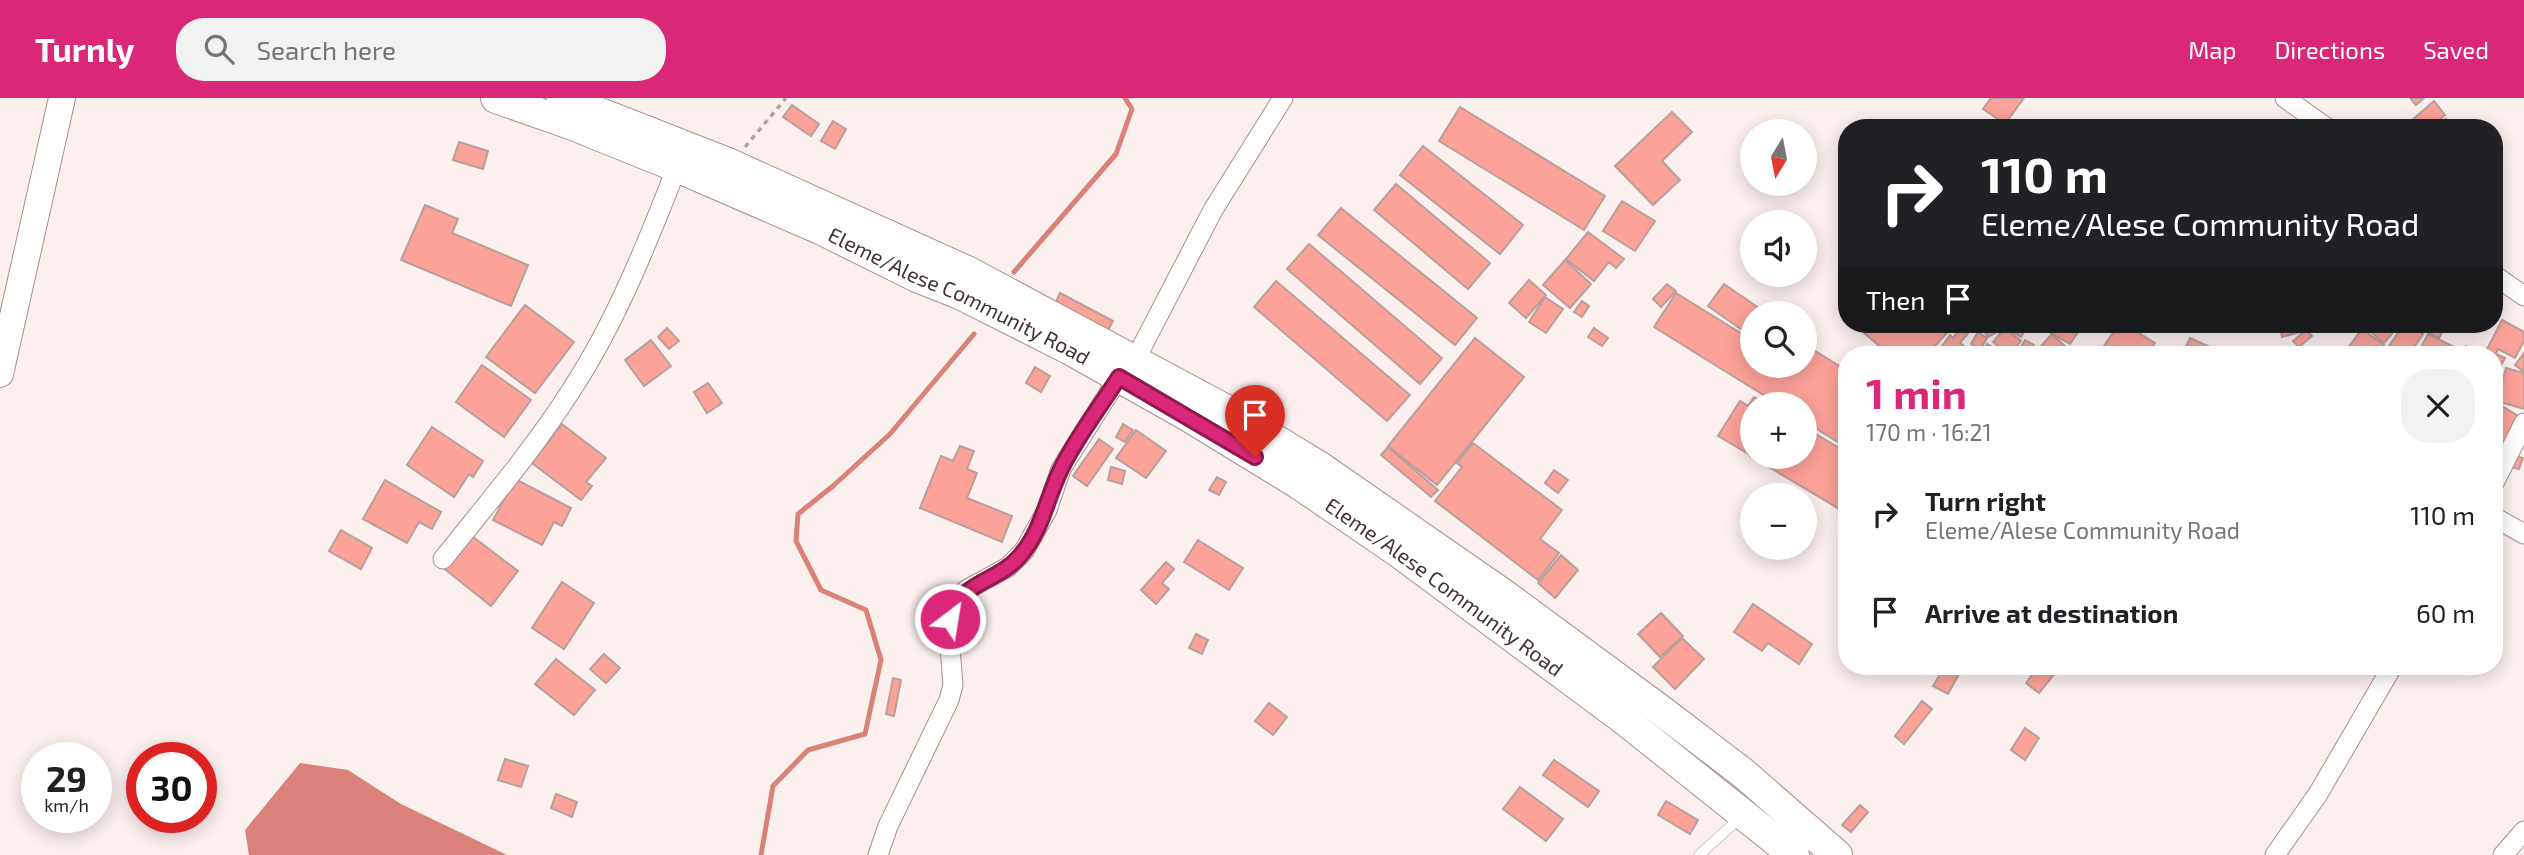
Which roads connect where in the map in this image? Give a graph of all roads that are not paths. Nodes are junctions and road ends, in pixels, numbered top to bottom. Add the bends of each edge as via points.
1 (62, 98) edge
2 (496, 98) edge
3 (562, 98) edge
4 (1283, 98) edge
5 (2285, 98) edge
6 (2314, 119) edge
7 (677, 167) junction
8 (2503, 281) edge
9 (2524, 296) edge
10 (1127, 369) junction
11 (0, 374) edge
12 (2524, 423) edge
13 (2503, 465) edge
14 (2503, 522) edge
15 (2524, 534) edge
16 (443, 559) dead end
17 (2387, 675) edge
18 (1744, 814) junction
19 (2524, 831) edge
20 (878, 855) edge
21 (1699, 855) edge
22 (1794, 855) edge
23 (1837, 855) edge
24 (2275, 855) edge
25 (2503, 855) edge

1 - 11 street
2 - 7 main road, Eleme/Alese Community Road
3 - 10 main road, Eleme/Alese Community Road via 730,164 969,272
4 - 10 street via 1213,210
5 - 6 street
7 - 10 main road, Eleme/Alese Community Road via 820,229 1069,349
7 - 16 street via 648,239 573,388
8 - 9 street
10 - 18 main road, Eleme/Alese Community Road via 1397,551 1626,720
10 - 20 street via 1061,469 1024,551 1008,567 966,590 953,607 949,700
10 - 23 main road, Eleme/Alese Community Road via 1230,412 1320,467 1660,709
12 - 13 street
14 - 15 street
17 - 24 street via 2318,794
18 - 21 lane
18 - 22 main road, Eleme/Alese Community Road
19 - 25 street

